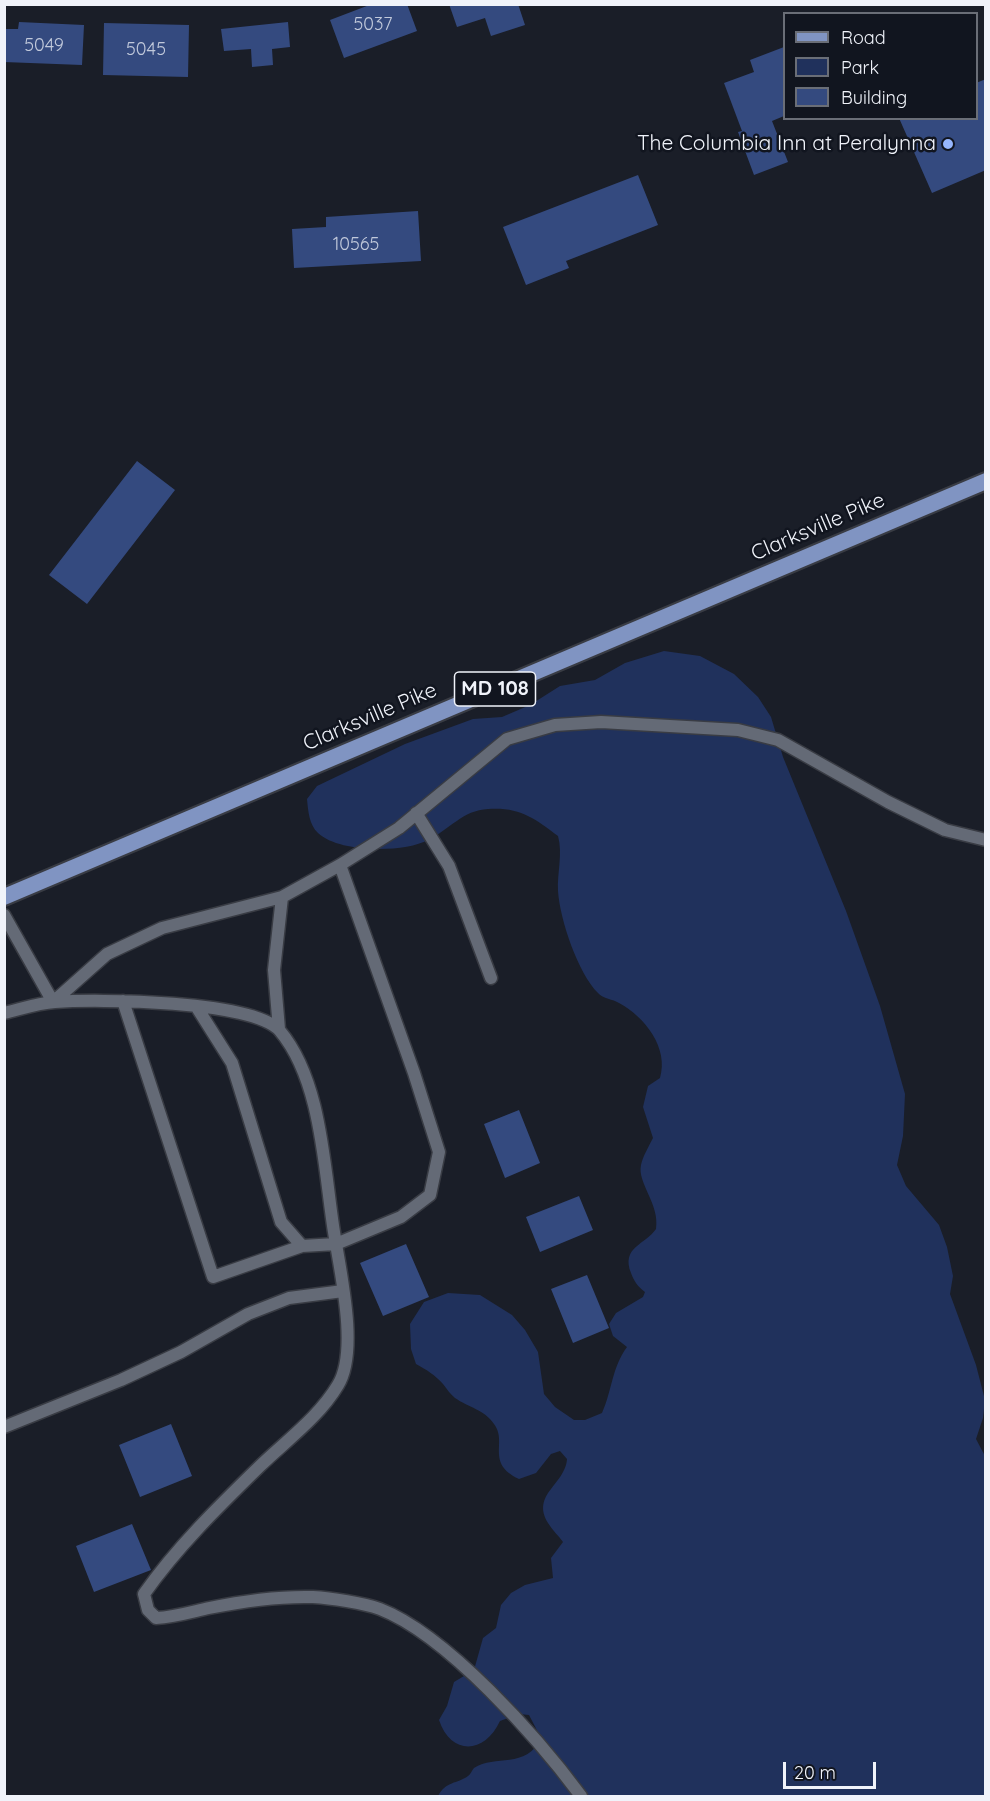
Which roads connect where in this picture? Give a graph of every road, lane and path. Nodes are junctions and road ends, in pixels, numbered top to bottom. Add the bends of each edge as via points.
1 (986, 481) edge
2 (416, 813) junction
3 (986, 840) edge
4 (340, 865) junction
5 (4, 897) edge
6 (282, 897) junction
7 (4, 915) edge
8 (491, 978) dead end
9 (123, 1001) junction
10 (53, 1002) junction
11 (196, 1006) junction
12 (4, 1013) edge
13 (279, 1029) junction
14 (336, 1244) junction
15 (302, 1246) junction
16 (344, 1291) junction
17 (4, 1427) edge
18 (581, 1797) edge

1 - 5 main road, Clarksville Pike / MD 108
2 - 3 lane via 507,739 555,725 601,723 738,730 778,740 935,825
2 - 4 lane
2 - 8 lane via 449,866
4 - 6 lane
4 - 14 lane via 439,1152 430,1195 401,1218
6 - 10 lane via 162,928 107,954
6 - 13 lane via 274,970
7 - 10 lane
9 - 10 lane
9 - 11 lane
9 - 15 lane via 213,1277
10 - 12 lane
11 - 13 lane via 244,1014
11 - 15 lane via 232,1063 281,1222
13 - 14 lane via 299,1061 312,1096
14 - 15 lane
14 - 16 lane
16 - 17 lane via 289,1298 248,1314 121,1380
16 - 18 lane via 348,1343 340,1383 311,1420 206,1519 159,1573 144,1594 148,1610 156,1618 175,1617 258,1599 314,1597 379,1608 423,1633 474,1677 552,1758

